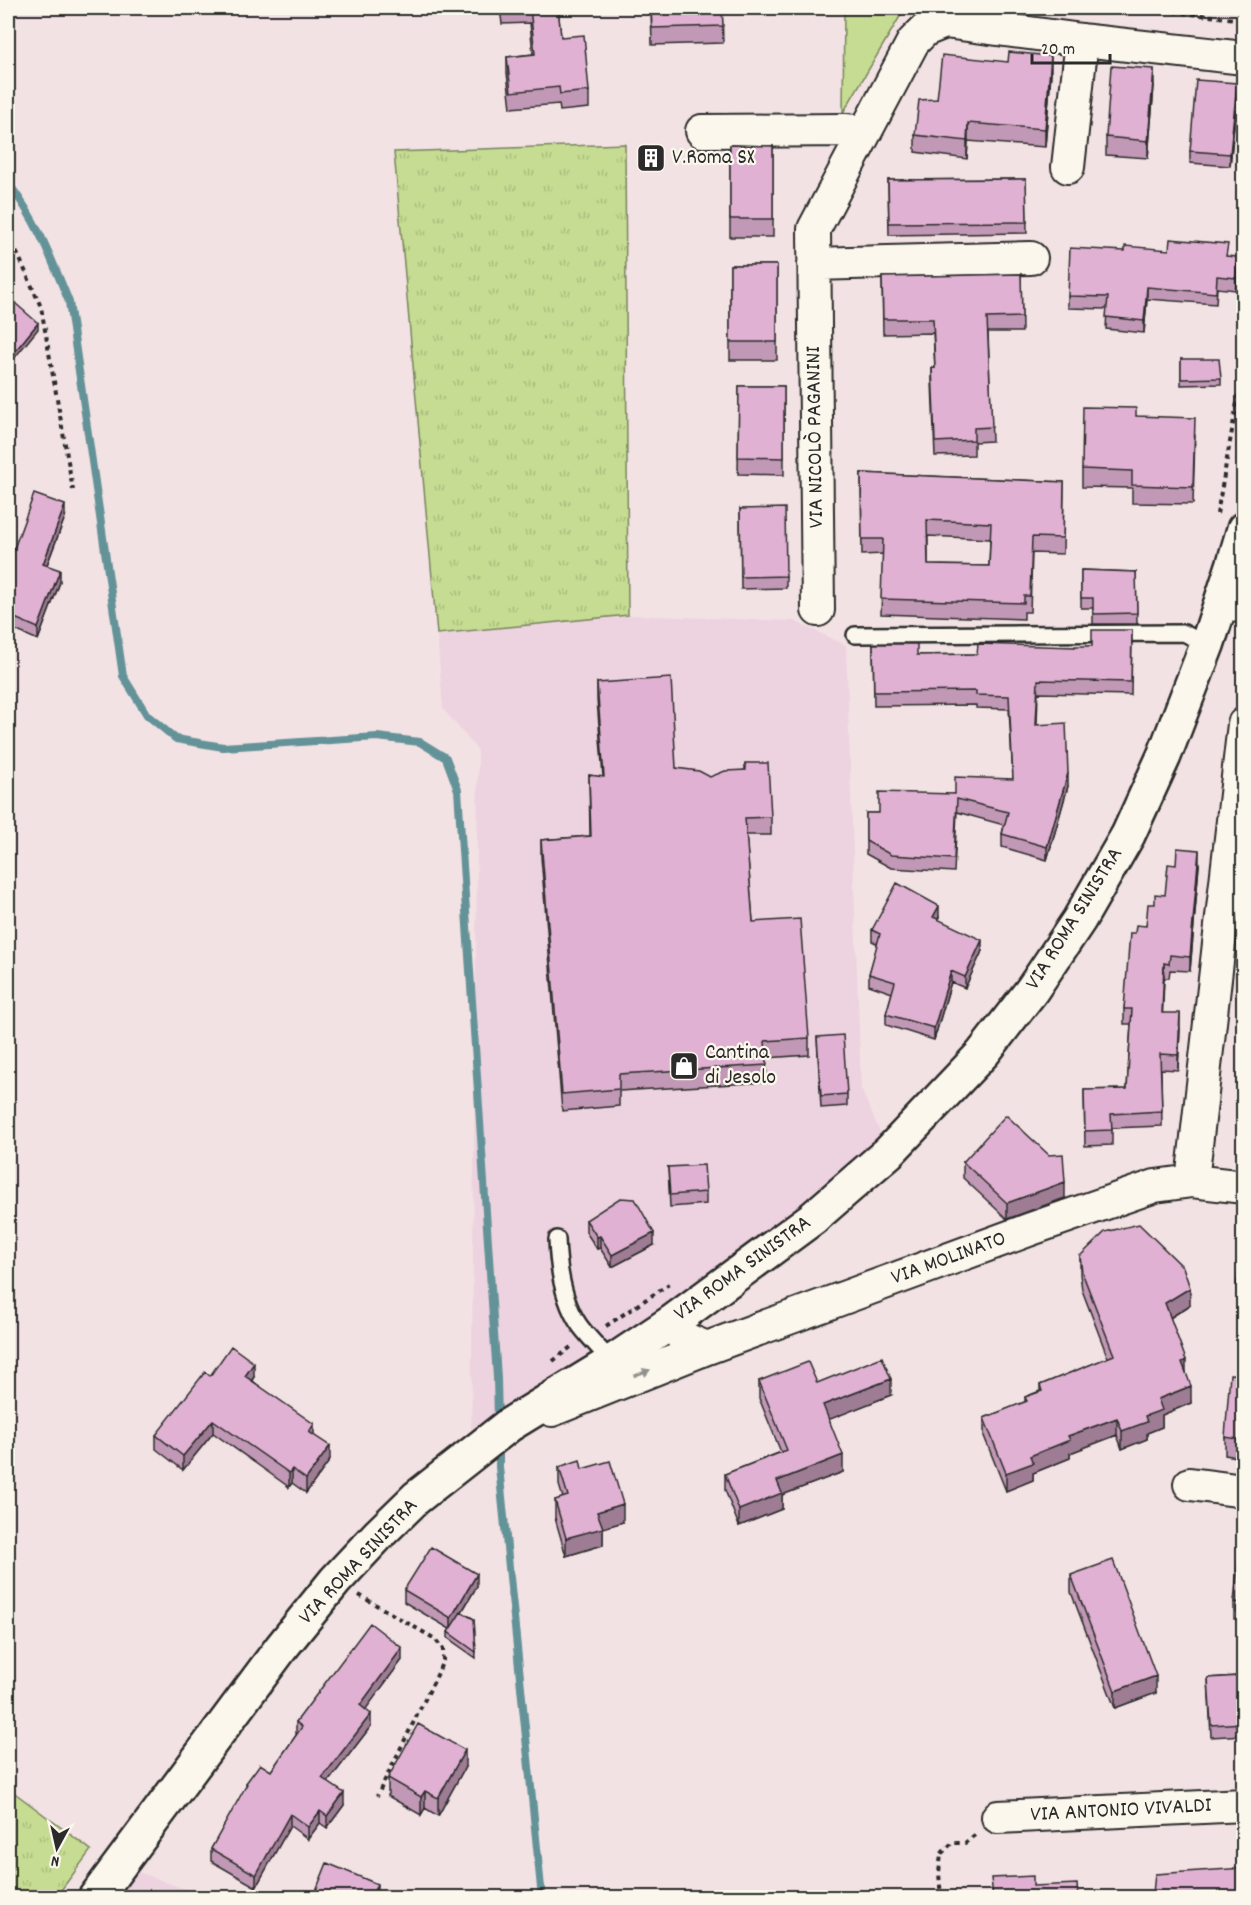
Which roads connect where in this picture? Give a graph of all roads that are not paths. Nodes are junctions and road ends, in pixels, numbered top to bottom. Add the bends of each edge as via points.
1 (1082, 40) junction
2 (1244, 58) edge
3 (702, 131) dead end
4 (865, 132) junction
5 (1068, 167) dead end
6 (1031, 258) dead end
7 (814, 264) junction
8 (1230, 523) edge
9 (1233, 603) edge
10 (819, 610) dead end
11 (855, 635) dead end
12 (1207, 645) junction
13 (1244, 724) edge
14 (1192, 1181) junction
15 (1244, 1187) edge
16 (557, 1239) dead end
17 (672, 1322) junction
18 (707, 1348) junction
19 (612, 1362) junction
20 (509, 1425) junction
21 (1190, 1484) dead end
22 (1244, 1491) edge
23 (1244, 1805) edge
24 (998, 1817) road end
25 (95, 1898) edge

1 - 2 street, VIA NICOLÒ PAGANINI
1 - 4 street, VIA NICOLÒ PAGANINI via 945,22 925,30 913,42
1 - 5 street
3 - 4 street
4 - 7 street, VIA NICOLÒ PAGANINI via 814,229
6 - 7 street
7 - 10 street, VIA NICOLÒ PAGANINI
8 - 9 street, VIA ROMA SINISTRA
9 - 12 street, VIA ROMA SINISTRA
11 - 12 lane via 1184,633
12 - 17 street, VIA ROMA SINISTRA via 1128,835 1079,920 983,1053 889,1152 851,1186
13 - 14 street
14 - 15 street, VIA MOLINATO
14 - 18 street, VIA MOLINATO via 1155,1186
16 - 19 lane via 568,1300 579,1325
17 - 18 street via 683,1338
17 - 19 street, VIA ROMA SINISTRA
20 -> 18 street, VIA MOLINATO
19 - 20 street, VIA ROMA SINISTRA
20 - 25 street, VIA ROMA SINISTRA via 416,1498 335,1581
21 - 22 street
23 - 24 street, VIA ANTONIO VIVALDI

